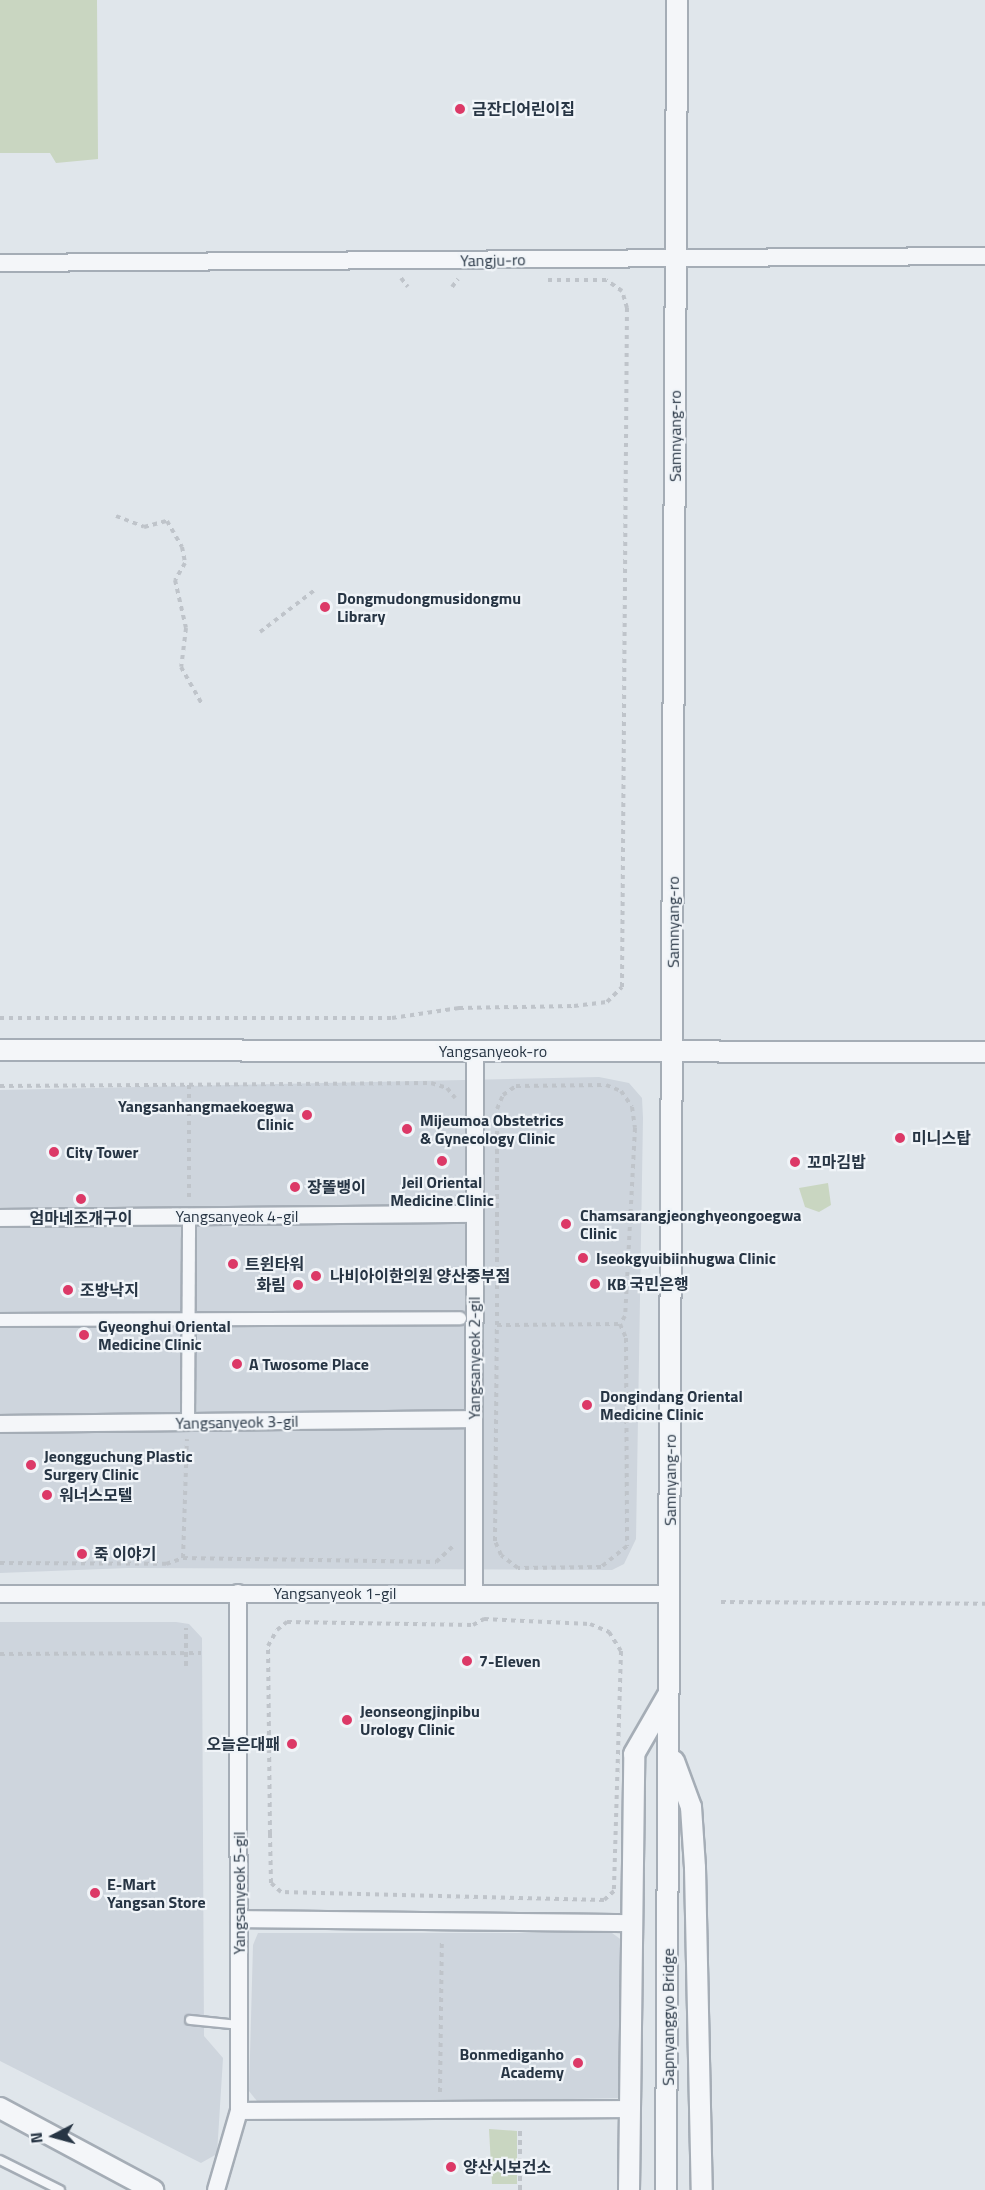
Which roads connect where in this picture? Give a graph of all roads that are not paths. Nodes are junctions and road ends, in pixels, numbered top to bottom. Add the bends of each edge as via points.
1 (677, 0) edge
2 (985, 256) edge
3 (676, 258) junction
4 (0, 263) edge
5 (0, 1050) edge
6 (475, 1051) junction
7 (672, 1051) junction
8 (985, 1052) edge
9 (189, 1212) junction
10 (475, 1214) junction
11 (0, 1218) edge
12 (460, 1318) dead end
13 (188, 1319) junction
14 (0, 1320) edge
15 (474, 1419) junction
16 (188, 1423) junction
17 (0, 1424) edge
18 (238, 1593) junction
19 (474, 1593) junction
20 (0, 1594) edge
21 (670, 1594) junction
22 (670, 1692) junction
23 (669, 1747) junction
24 (669, 1844) joint
25 (239, 1919) junction
26 (631, 1923) junction
27 (190, 2020) dead end
28 (239, 2025) junction
29 (0, 2108) edge
30 (630, 2109) junction
31 (239, 2111) junction
32 (0, 2160) edge
33 (60, 2190) edge
34 (153, 2190) edge
35 (216, 2190) edge
36 (630, 2190) edge
37 (666, 2190) edge
38 (702, 2190) edge

1 - 3 street, Samnyang-ro
2 - 3 street, Yangju-ro
3 - 4 street, Yangju-ro
3 - 7 street, Samnyang-ro
5 - 6 street, Yangsanyeok-ro
6 - 7 street, Yangsanyeok-ro
6 - 10 street, Yangsanyeok 2-gil
7 - 8 street, Yangsanyeok-ro
7 - 21 street, Samnyang-ro
9 - 10 street, Yangsanyeok 4-gil
9 - 11 street, Yangsanyeok 4-gil
9 - 13 street
10 - 15 street, Yangsanyeok 2-gil
12 - 13 street
13 - 14 street
13 - 16 street
15 - 16 street, Yangsanyeok 3-gil
15 - 19 street, Yangsanyeok 2-gil
16 - 17 street, Yangsanyeok 3-gil
18 - 19 street, Yangsanyeok 1-gil
18 - 20 street, Yangsanyeok 1-gil
18 - 25 street, Yangsanyeok 5-gil
19 - 21 street, Yangsanyeok 1-gil
21 - 22 street, Samnyang-ro
22 - 23 street, Samnyang-ro
22 - 26 street via 634,1754
23 - 24 street, Samnyang-ro
23 - 38 street via 692,1817
24 - 37 street, Sapnyanggyo Bridge
25 - 26 street
25 - 28 street, Yangsanyeok 5-gil
26 - 30 street
27 - 28 lane
28 - 31 street, Yangsanyeok 5-gil
29 - 34 street
30 - 31 street
30 - 36 street
31 - 35 street, Yangsanyeok 5-gil
32 - 33 lane

